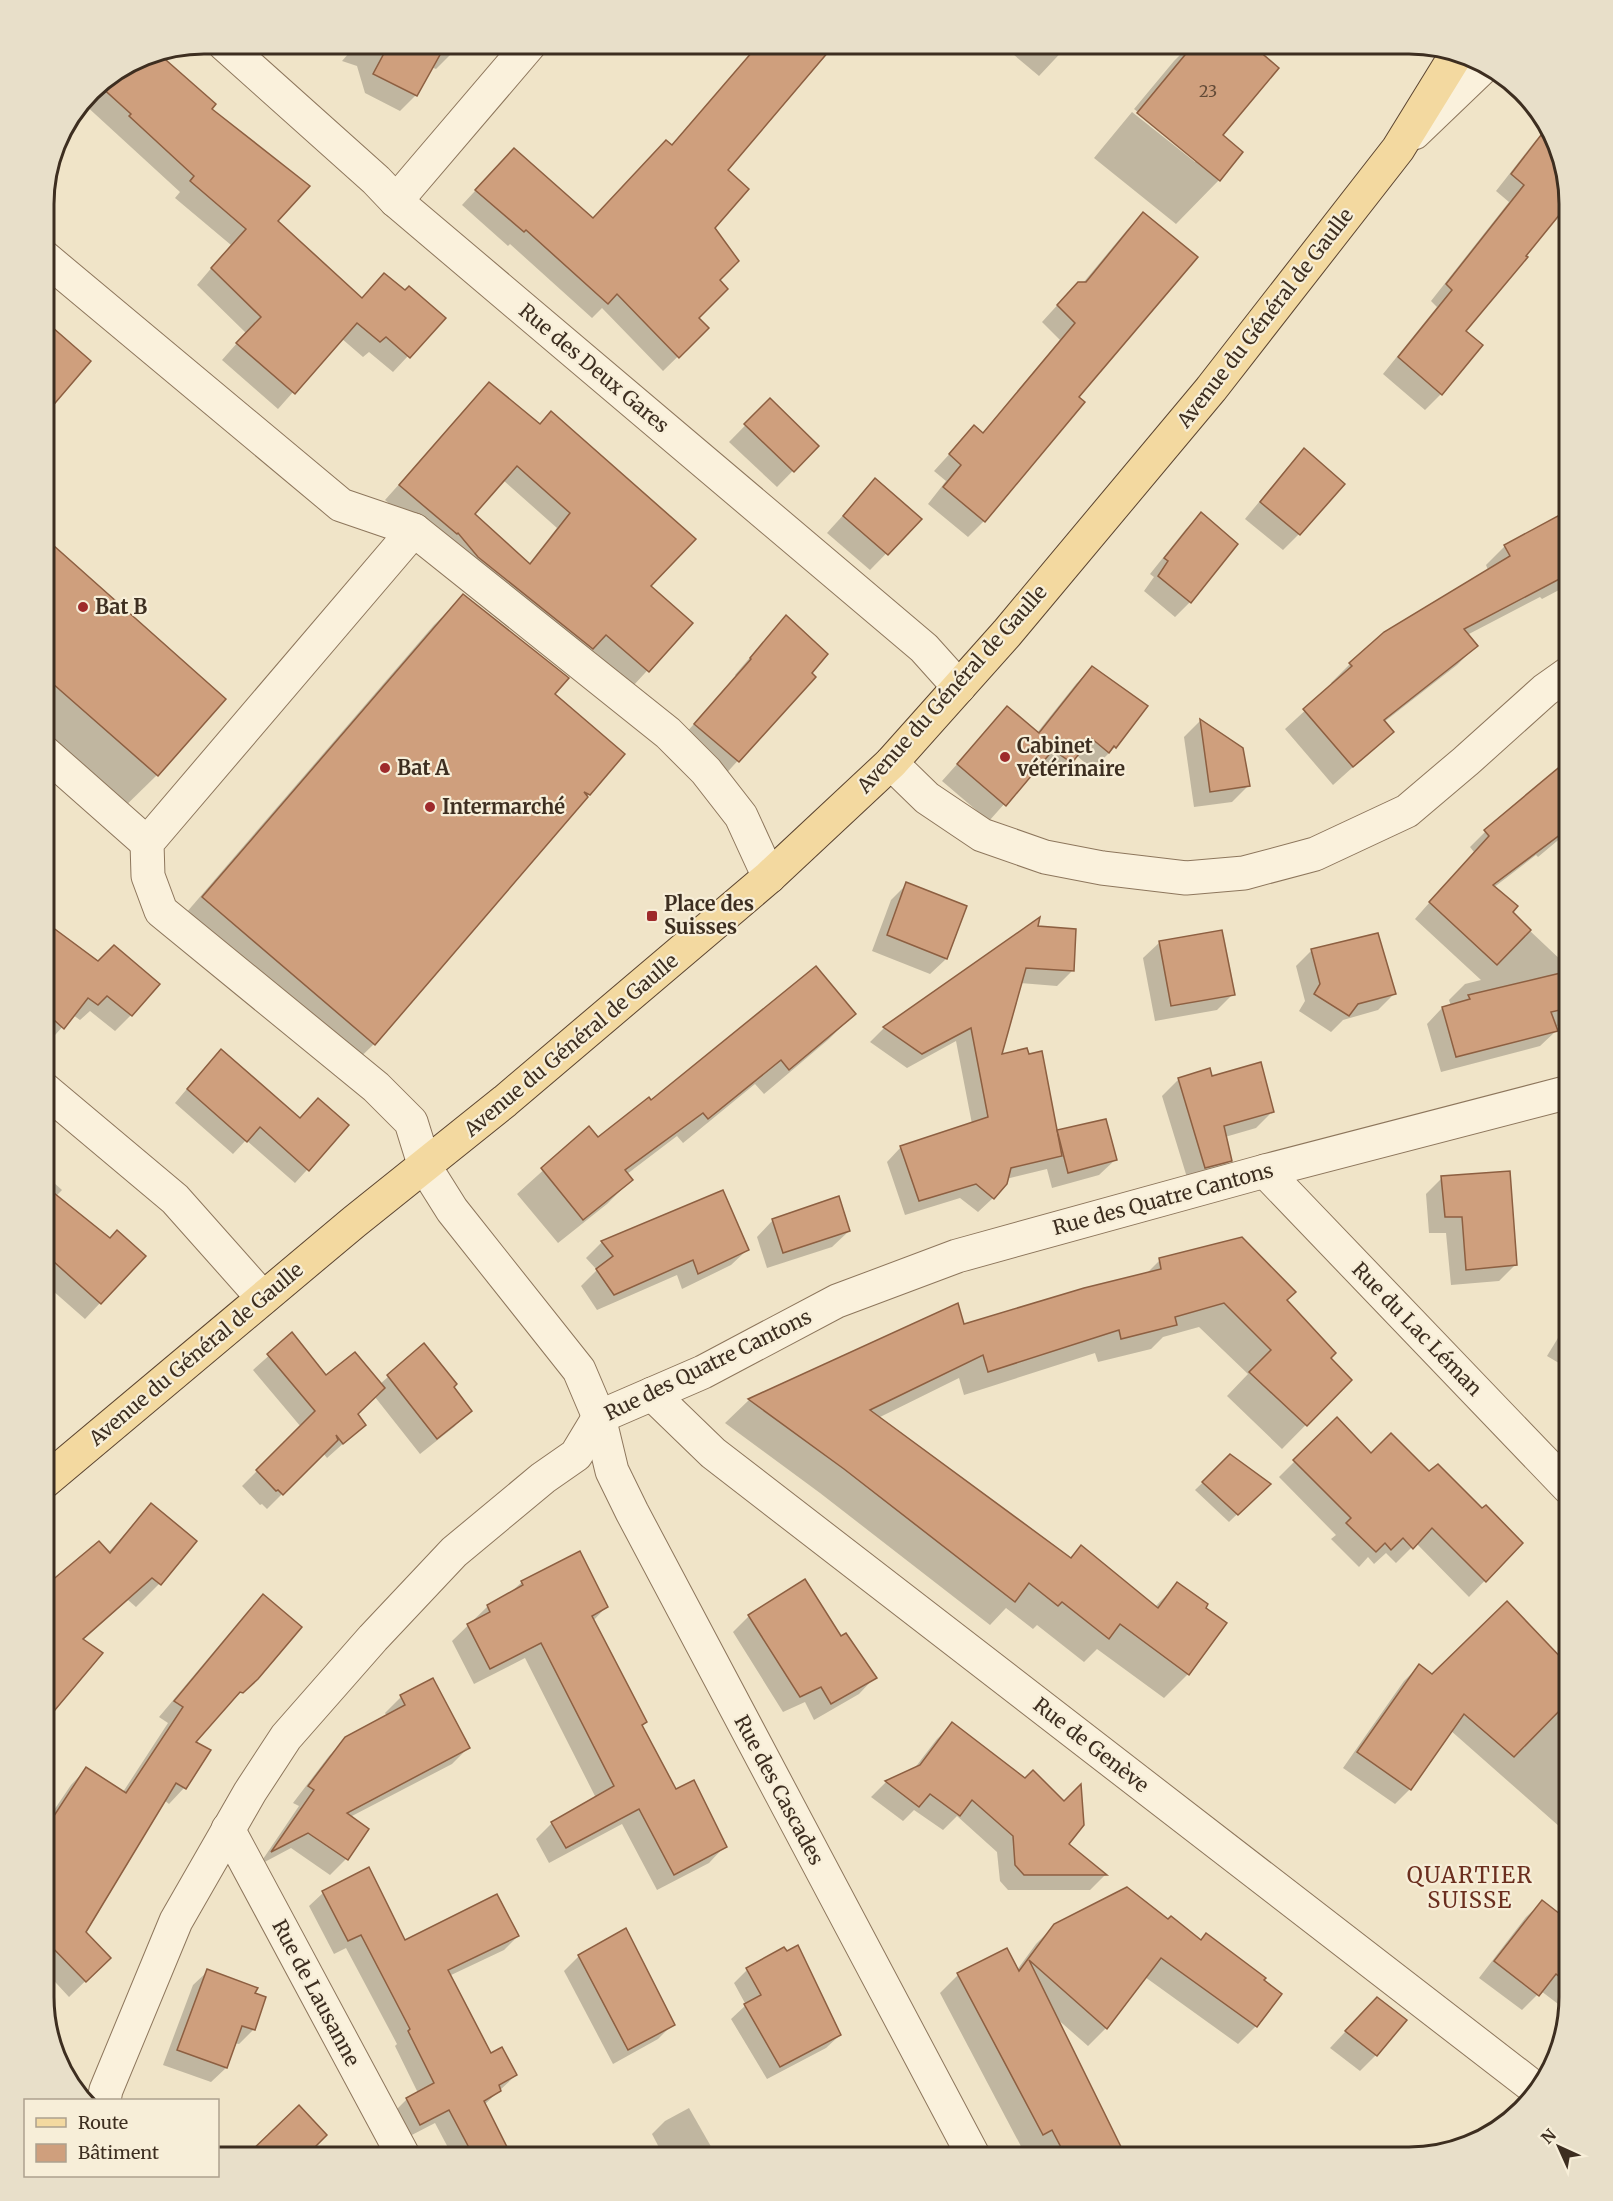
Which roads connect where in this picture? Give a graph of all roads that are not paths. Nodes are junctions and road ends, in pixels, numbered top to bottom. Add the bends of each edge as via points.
1 (237, 54) edge
2 (521, 54) edge
3 (1452, 61) edge
4 (1478, 71) edge
5 (1398, 149) junction
6 (396, 201) junction
7 (54, 265) edge
8 (414, 530) junction
9 (1559, 680) edge
10 (959, 687) junction
11 (54, 761) edge
12 (891, 763) junction
13 (147, 843) junction
14 (769, 877) junction
15 (1559, 1095) edge
16 (54, 1097) edge
17 (425, 1167) junction
18 (1265, 1171) junction
19 (263, 1298) junction
20 (652, 1394) junction
21 (598, 1417) junction
22 (54, 1474) edge
23 (1559, 1478) edge
24 (228, 1829) junction
25 (1530, 2085) edge
26 (104, 2099) edge
27 (399, 2147) edge
28 (969, 2147) edge

1 - 6 street, Rue des Deux Gares
2 - 6 street
3 - 5 main road, Avenue du Général de Gaulle
4 - 5 street
5 - 10 main road, Avenue du Général de Gaulle via 1211,389
6 - 10 street, Rue des Deux Gares via 924,648
7 - 8 street via 341,505
8 - 13 street
8 - 14 street via 668,733 706,771 741,816
9 - 12 street via 1407,811 1315,854 1244,873 1186,878 1045,857 982,835 927,798
10 - 12 main road, Avenue du Général de Gaulle
11 - 13 street
12 - 14 main road, Avenue du Général de Gaulle
13 - 17 street via 148,876 161,911 397,1108 411,1122
14 - 17 main road, Avenue du Général de Gaulle
15 - 18 street, Rue des Quatre Cantons
16 - 19 street via 175,1199
17 - 19 main road, Avenue du Général de Gaulle
17 - 21 street via 452,1210 579,1370
18 - 20 street, Rue des Quatre Cantons via 957,1256 837,1301 703,1372
18 - 23 street, Rue du Lac Léman
19 - 22 main road, Avenue du Général de Gaulle
20 - 21 street, Rue des Quatre Cantons
20 - 25 street, Rue de Genève via 713,1453
21 - 24 street, Rue des Quatre Cantons via 576,1455 454,1552 373,1638 286,1737
21 - 28 street, Rue des Cascades via 612,1471 632,1512
24 - 26 street, Rue des Quatre Cantons via 176,1922
24 - 27 street, Rue de Lausanne

